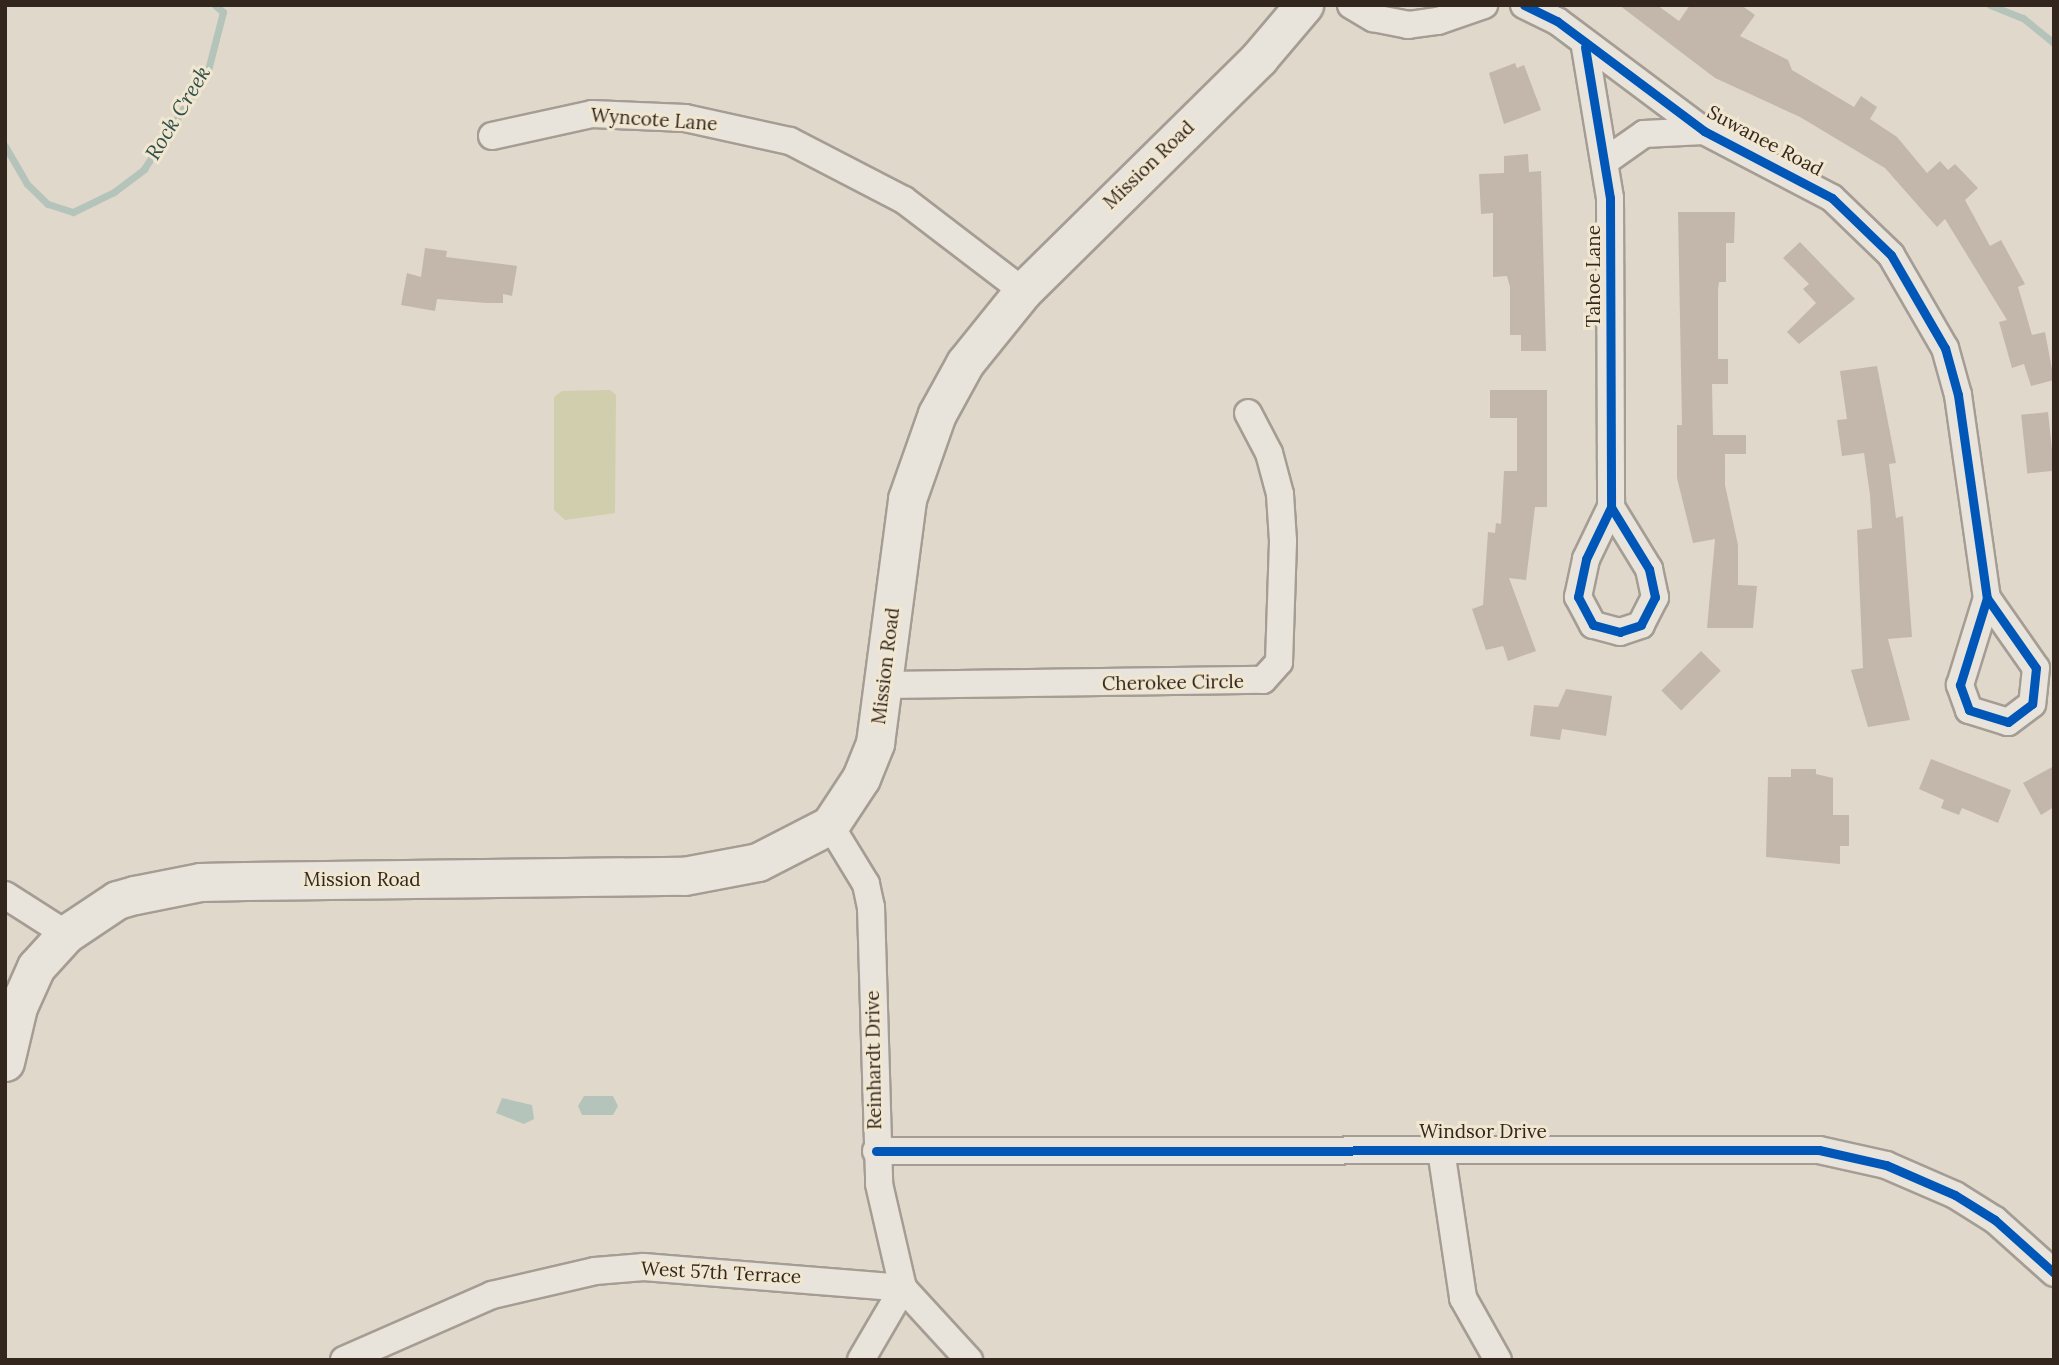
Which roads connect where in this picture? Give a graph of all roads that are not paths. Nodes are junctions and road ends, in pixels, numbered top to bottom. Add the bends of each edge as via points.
1 (1304, 5) edge
2 (1351, 5) edge
3 (1484, 5) edge
4 (1524, 5) edge
5 (1585, 47) junction
6 (1704, 131) junction
7 (492, 136) dead end
8 (1607, 160) junction
9 (1023, 291) junction
10 (1248, 413) dead end
11 (1612, 507) dead end
12 (1987, 598) dead end
13 (886, 685) junction
14 (831, 825) junction
15 (5, 895) edge
16 (66, 934) junction
17 (5, 1062) edge
18 (1441, 1150) junction
19 (876, 1151) junction
20 (2054, 1273) edge
21 (903, 1289) junction
22 (344, 1360) edge
23 (861, 1360) edge
24 (969, 1360) edge
25 (1498, 1360) edge

1 - 9 main road, Mission Road via 1259,58
2 - 3 street via 1373,18 1408,25 1438,22
4 - 5 street, Suwanee Road via 1558,22
5 - 6 street, Suwanee Road
5 - 8 street, Tahoe Lane
6 - 8 street via 1644,134
6 - 12 street, Suwanee Road via 1832,198 1891,255 1919,295 1942,340 1958,395
7 - 9 street, Wyncote Lane via 592,114 685,118 790,141 894,193
8 - 11 street, Tahoe Lane
9 - 13 main road, Mission Road via 965,363 924,447 897,554
10 - 13 street, Cherokee Circle via 1269,453 1280,494 1283,541 1279,662 1263,680
13 - 14 main road, Mission Road via 861,778
14 - 16 main road, Mission Road via 758,862 684,876 200,882 117,900
14 - 19 street, Reinhardt Drive via 866,884 871,907
15 - 16 street
16 - 17 main road, Mission Road via 36,967 18,1007
18 - 19 street, Windsor Drive
18 - 20 street, Windsor Drive via 1819,1150 1862,1158 1955,1195 1995,1220
18 - 25 street via 1463,1298
19 - 21 street, Reinhardt Drive
21 - 22 street, West 57th Terrace via 644,1267 595,1271 492,1295
21 - 23 street
21 - 24 street

